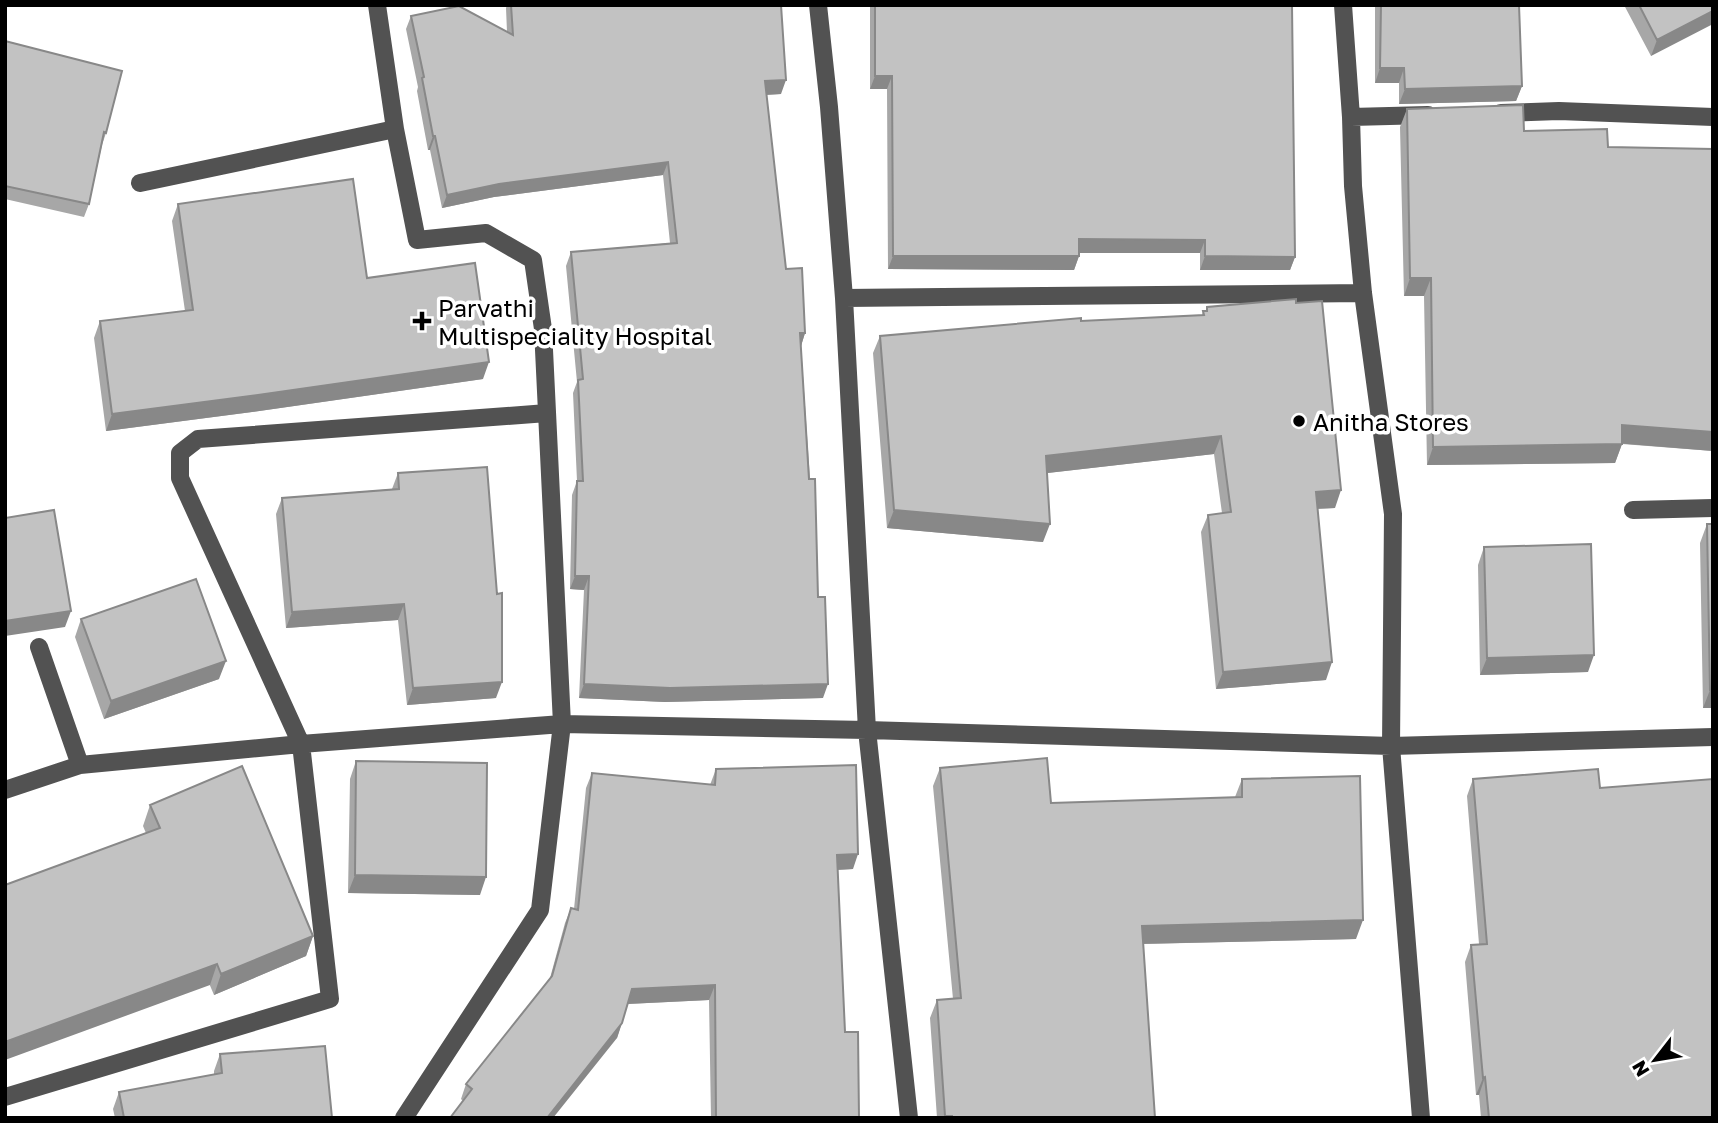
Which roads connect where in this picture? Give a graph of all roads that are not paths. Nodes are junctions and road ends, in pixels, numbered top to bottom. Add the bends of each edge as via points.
1 (377, 5) edge
2 (818, 5) edge
3 (1343, 5) edge
4 (1489, 113) edge
5 (1448, 114) edge
6 (1351, 117) junction
7 (1713, 117) edge
8 (395, 129) junction
9 (140, 183) dead end
10 (1363, 293) junction
11 (844, 298) junction
12 (547, 413) junction
13 (1713, 508) edge
14 (1633, 510) dead end
15 (39, 647) dead end
16 (562, 724) junction
17 (867, 730) junction
18 (1713, 737) edge
19 (301, 744) junction
20 (1391, 746) junction
21 (80, 765) junction
22 (5, 790) edge
23 (5, 1097) edge
24 (404, 1118) edge
25 (909, 1118) edge
26 (1421, 1118) edge

1 - 8 street
2 - 11 street
3 - 6 street
4 - 7 street
5 - 6 street
6 - 10 street
8 - 9 street
8 - 12 street via 417,240 486,233 533,260 543,329
10 - 11 street
10 - 20 street via 1392,514
11 - 17 street
12 - 16 street
12 - 19 street via 198,439 180,453 180,478
13 - 14 street
15 - 21 street
16 - 17 street
16 - 19 street
16 - 24 street via 540,910
17 - 20 street
17 - 25 street
18 - 20 street
19 - 21 street
19 - 23 street via 330,999
20 - 26 street
21 - 22 street

